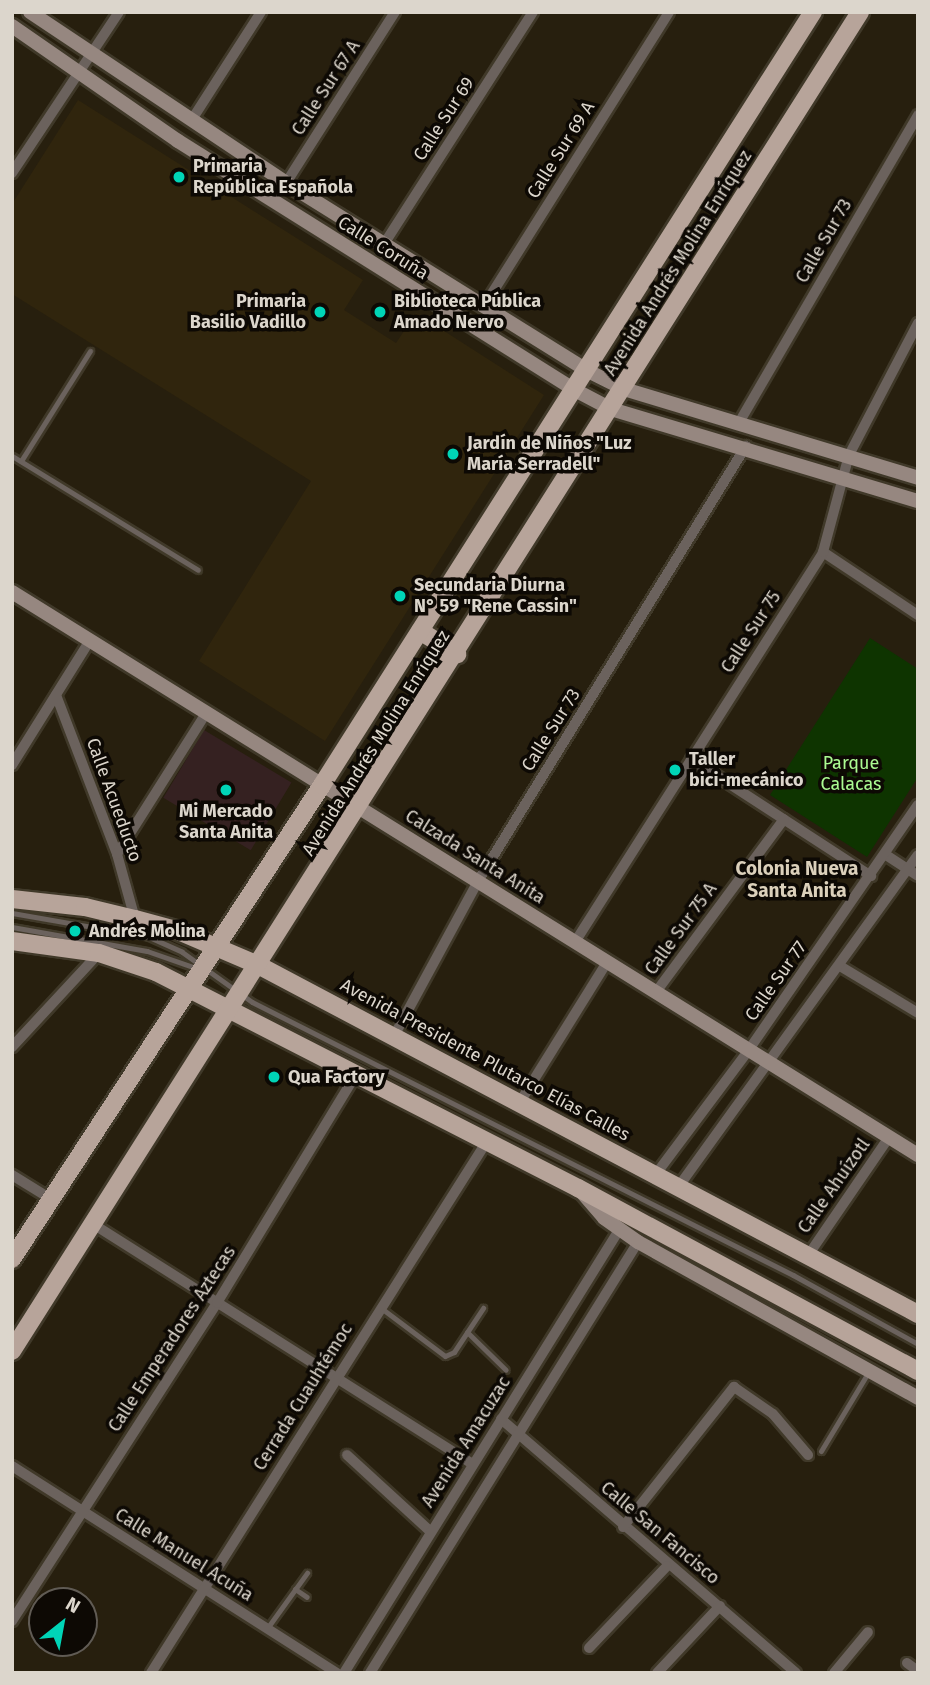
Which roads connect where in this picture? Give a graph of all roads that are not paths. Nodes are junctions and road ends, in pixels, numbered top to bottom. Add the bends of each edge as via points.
1 (30, 12) edge
2 (119, 12) edge
3 (261, 12) edge
4 (395, 12) edge
5 (533, 12) edge
6 (668, 12) edge
7 (813, 12) edge
8 (860, 12) edge
9 (12, 26) edge
10 (91, 56) junction
11 (79, 73) junction
12 (918, 115) edge
13 (191, 121) junction
14 (12, 173) edge
15 (286, 183) junction
16 (384, 244) junction
17 (484, 306) junction
18 (918, 323) edge
19 (90, 351) dead end
20 (586, 370) junction
21 (573, 389) junction
22 (624, 389) junction
23 (611, 409) junction
24 (740, 421) junction
25 (746, 446) junction
26 (849, 455) junction
27 (12, 456) edge
28 (21, 461) junction
29 (841, 477) junction
30 (918, 478) edge
31 (918, 501) edge
32 (823, 552) junction
33 (198, 570) dead end
34 (12, 592) edge
35 (918, 615) edge
36 (420, 631) junction
37 (90, 640) junction
38 (457, 654) junction
39 (56, 695) junction
40 (206, 713) junction
41 (691, 759) junction
42 (12, 765) edge
43 (322, 785) junction
44 (918, 805) edge
45 (360, 808) junction
46 (784, 819) junction
47 (117, 855) junction
48 (886, 855) junction
49 (918, 855) edge
50 (913, 873) edge
51 (871, 876) junction
52 (478, 881) junction
53 (12, 899) edge
54 (12, 913) edge
55 (135, 919) junction
56 (12, 927) edge
57 (12, 941) edge
58 (575, 942) junction
59 (218, 947) junction
60 (99, 953) junction
61 (607, 962) junction
62 (258, 965) junction
63 (840, 966) junction
64 (203, 970) junction
65 (190, 989) junction
66 (656, 992) junction
67 (235, 1001) junction
68 (918, 1013) edge
69 (394, 1036) junction
70 (12, 1047) edge
71 (748, 1051) junction
72 (769, 1063) junction
73 (357, 1073) junction
74 (520, 1102) junction
75 (889, 1138) junction
76 (487, 1141) junction
77 (918, 1155) edge
78 (656, 1174) junction
79 (12, 1175) edge
80 (679, 1186) junction
81 (578, 1188) junction
82 (51, 1199) junction
83 (38, 1219) junction
84 (93, 1224) junction
85 (619, 1230) junction
86 (638, 1242) junction
87 (12, 1244) edge
88 (809, 1254) junction
89 (12, 1259) edge
90 (217, 1303) junction
91 (381, 1307) junction
92 (483, 1308) dead end
93 (918, 1314) edge
94 (467, 1332) junction
95 (918, 1344) edge
96 (12, 1351) edge
97 (506, 1370) dead end
98 (869, 1371) junction
99 (918, 1371) edge
100 (335, 1378) junction
101 (918, 1398) edge
102 (501, 1419) junction
103 (519, 1434) junction
104 (821, 1451) dead end
105 (347, 1455) dead end
106 (808, 1455) dead end
107 (472, 1464) junction
108 (12, 1466) edge
109 (82, 1511) junction
110 (623, 1527) junction
111 (430, 1531) junction
112 (667, 1566) junction
113 (307, 1573) dead end
114 (203, 1587) junction
115 (295, 1588) junction
116 (307, 1598) dead end
117 (720, 1606) junction
118 (12, 1621) edge
119 (267, 1628) junction
120 (868, 1632) dead end
121 (589, 1648) dead end
122 (907, 1662) dead end
123 (918, 1671) edge
124 (151, 1673) edge
125 (337, 1673) edge
126 (344, 1673) edge
127 (370, 1673) edge
128 (657, 1673) edge
129 (796, 1673) edge
130 (834, 1673) edge

1 - 10 street, Calle Coruña
2 - 10 street
3 - 13 street
4 - 15 street, Calle Sur 67 A
5 - 16 street, Calle Sur 69
6 - 17 street, Calle Sur 69 A
7 - 20 main road, Avenida Andrés Molina Enríquez
8 - 22 main road, Avenida Andrés Molina Enríquez
9 - 11 street, Calle Coruña
10 - 11 street
10 - 13 street, Calle Coruña
11 - 14 street
11 - 21 street, Calle Coruña via 178,141
12 - 24 street, Calle Sur 73
13 - 15 street, Calle Coruña
15 - 16 street, Calle Coruña
16 - 17 street, Calle Coruña
17 - 20 street, Calle Coruña
18 - 26 street, Calle Sur 75
19 - 28 lane
20 - 21 main road, Avenida Andrés Molina Enríquez
20 - 22 street, Calle Coruña
21 - 23 street, Calle Coruña
21 - 36 main road, Avenida Andrés Molina Enríquez
22 - 23 main road, Avenida Andrés Molina Enríquez
22 - 24 street, Calle Coruña
23 - 25 street, Calle Coruña
23 - 38 main road, Avenida Andrés Molina Enríquez
24 - 26 street, Calle Coruña
25 - 29 street, Calle Coruña
25 - 52 street, Calle Sur 73
26 - 29 street, Calle Sur 75
26 - 30 street, Calle Coruña
27 - 28 lane
28 - 33 lane
29 - 31 street, Calle Coruña
29 - 32 street, Calle Sur 75
32 - 35 street
32 - 41 street, Calle Sur 75
34 - 37 street, Calzada Santa Anita
36 - 38 main road
36 - 43 main road, Avenida Andrés Molina Enríquez
37 - 39 street
37 - 40 street, Calzada Santa Anita
38 - 45 main road, Avenida Andrés Molina Enríquez
39 - 42 street
39 - 47 street, Calle Acueducto
40 - 43 street, Calzada Santa Anita
40 - 47 street
41 - 46 street
41 - 58 street, Calle Sur 75
43 - 45 street, Calzada Santa Anita
43 - 59 main road, Avenida Andrés Molina Enríquez
44 - 48 street, Calle Sur 77
45 - 52 street, Calzada Santa Anita
45 - 62 main road, Avenida Andrés Molina Enríquez
46 - 51 street
46 - 66 street, Calle Sur 75 A
47 - 55 street, Calle Acueducto
48 - 50 street
48 - 51 street, Calle Sur 77
49 - 50 street
50 - 63 street
51 - 71 street, Calle Sur 77
52 - 58 street, Calzada Santa Anita
52 - 69 street, Calle Sur 73
53 - 55 main road, Avenida Presidente Plutarco Elías Calles via 85,907
54 - 64 lane via 149,937 182,952
55 - 59 main road, Avenida Presidente Plutarco Elías Calles
56 - 64 lane via 147,951
57 - 60 main road
58 - 61 street, Calzada Santa Anita
59 - 62 main road, Avenida Presidente Plutarco Elías Calles
59 - 64 main road, Avenida Andrés Molina Enríquez
60 - 65 main road
60 - 70 street
61 - 66 street, Calzada Santa Anita
61 - 74 street
62 - 67 main road, Avenida Andrés Molina Enríquez
62 - 69 main road, Avenida Presidente Plutarco Elías Calles
63 - 68 street
63 - 72 street
64 - 65 main road, Avenida Andrés Molina Enríquez
64 - 67 lane
65 - 67 main road
65 - 82 main road, Avenida Andrés Molina Enríquez
66 - 71 street, Calzada Santa Anita
67 - 73 main road
67 - 84 main road, Avenida Andrés Molina Enríquez
67 - 95 lane via 793,1275
69 - 74 main road, Avenida Presidente Plutarco Elías Calles
71 - 72 street, Calzada Santa Anita
71 - 78 street, Calle Sur 77
72 - 75 street, Calzada Santa Anita
72 - 80 street
73 - 76 main road
73 - 90 street, Calle Emperadores Aztecas
74 - 78 main road, Avenida Presidente Plutarco Elías Calles
75 - 77 street, Calzada Santa Anita
75 - 88 street, Calle Ahuízotl
76 - 81 main road
76 - 91 street, Cerrada Cuauhtémoc
78 - 80 main road, Avenida Presidente Plutarco Elías Calles
79 - 82 street
80 - 88 main road, Avenida Presidente Plutarco Elías Calles
81 - 85 street
81 - 99 main road
82 - 83 main road, Avenida Andrés Molina Enríquez
83 - 87 street
83 - 89 main road, Avenida Andrés Molina Enríquez
84 - 90 street
84 - 96 main road, Avenida Andrés Molina Enríquez
85 - 86 street
85 - 102 street, Avenida Amacuzac
86 - 98 street
86 - 103 street
88 - 93 main road, Avenida Presidente Plutarco Elías Calles
90 - 100 street
90 - 109 street, Calle Emperadores Aztecas
91 - 94 lane via 445,1356 454,1352
91 - 100 street, Cerrada Cuauhtémoc
92 - 94 lane
94 - 97 lane
98 - 101 street
98 - 104 lane
100 - 107 street
100 - 114 street, Cerrada Cuauhtémoc
102 - 103 street, Calle San Fancisco
102 - 107 street, Avenida Amacuzac
103 - 110 street, Calle San Fancisco
103 - 127 street
105 - 111 street
106 - 110 street via 773,1414 734,1387
107 - 111 street, Avenida Amacuzac
108 - 109 street, Calle Manuel Acuña
109 - 114 street, Calle Manuel Acuña
109 - 118 street, Calle Emperadores Aztecas
110 - 112 street, Calle San Fancisco
111 - 126 street, Avenida Amacuzac
112 - 117 street, Calle San Fancisco
112 - 121 street
113 - 115 lane
114 - 119 street, Calle Manuel Acuña
114 - 124 street, Cerrada Cuauhtémoc
115 - 116 lane
115 - 119 lane
117 - 128 street
117 - 129 street, Calle San Fancisco
119 - 125 street, Calle Manuel Acuña
120 - 130 street
122 - 123 street

